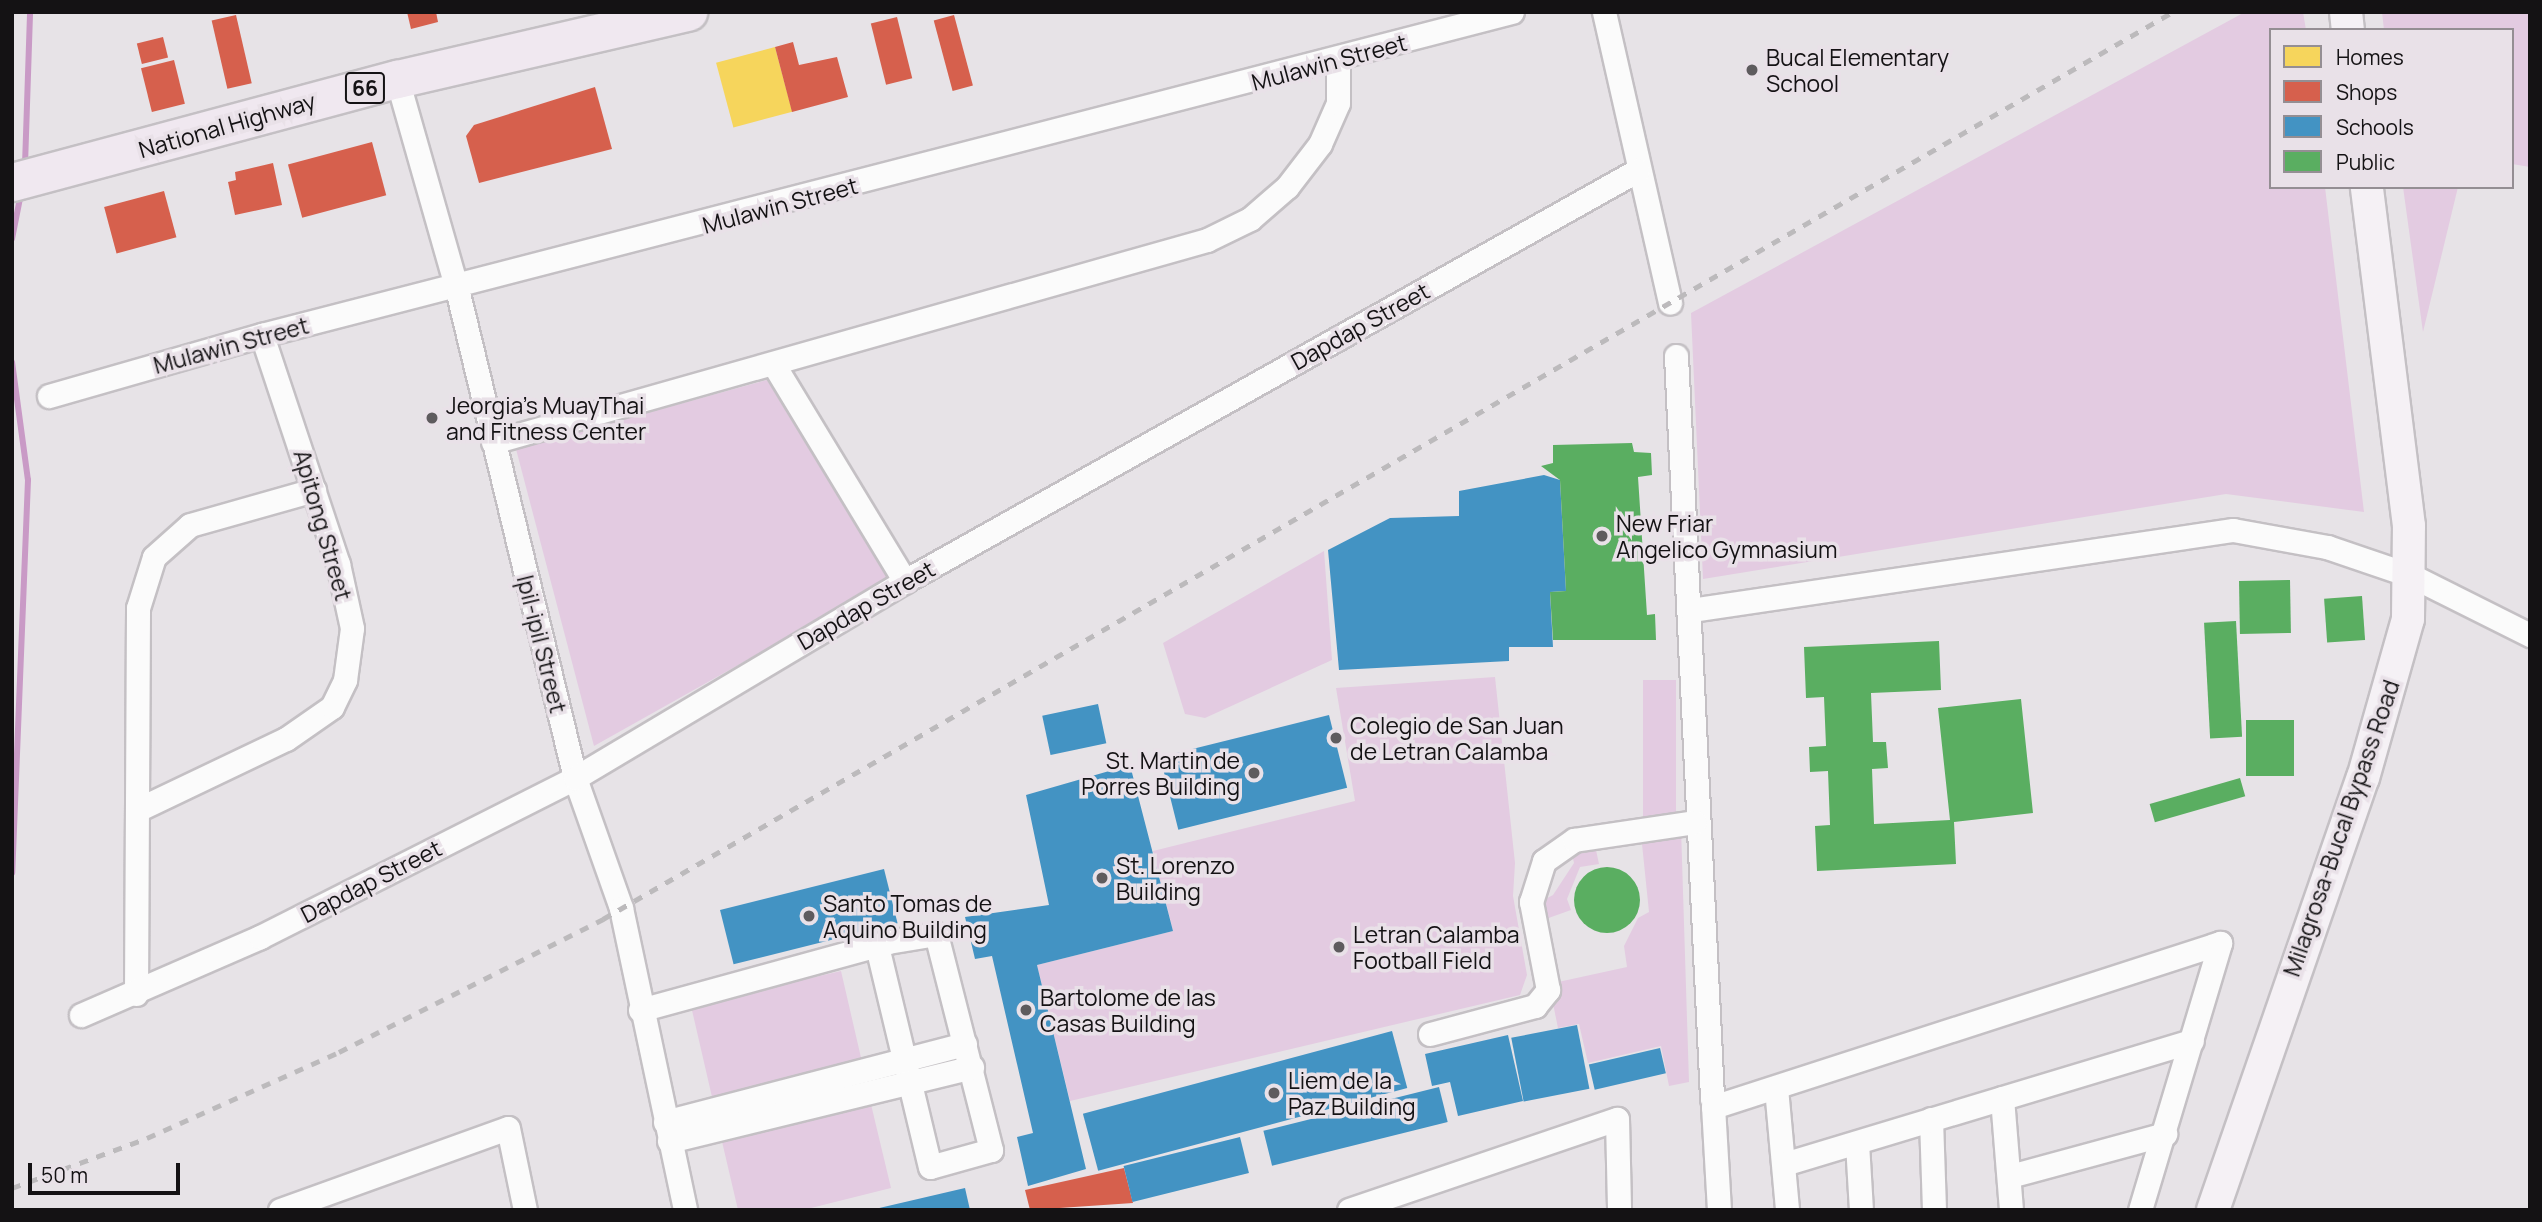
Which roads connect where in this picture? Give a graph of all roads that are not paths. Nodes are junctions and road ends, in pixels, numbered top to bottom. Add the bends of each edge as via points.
1 (688, 12) edge
2 (1511, 12) edge
3 (1604, 12) edge
4 (1338, 60) junction
5 (397, 79) junction
6 (1638, 170) junction
7 (28, 178) edge
8 (2367, 189) edge
9 (457, 289) junction
10 (1670, 303) dead end
11 (262, 335) junction
12 (1676, 356) dead end
13 (774, 365) junction
14 (49, 397) dead end
15 (493, 442) junction
16 (314, 490) junction
17 (2412, 576) junction
18 (905, 581) junction
19 (1691, 610) junction
20 (2530, 635) edge
21 (575, 778) junction
22 (137, 810) junction
23 (1695, 822) junction
24 (877, 946) junction
25 (136, 994) junction
26 (640, 1010) junction
27 (81, 1015) dead end
28 (1430, 1034) dead end
29 (2192, 1041) junction
30 (965, 1044) junction
31 (972, 1067) junction
32 (910, 1069) junction
33 (1776, 1088) junction
34 (1712, 1098) dead end
35 (2001, 1098) junction
36 (1931, 1119) junction
37 (667, 1132) junction
38 (2165, 1134) junction
39 (1857, 1143) junction
40 (1784, 1164) junction
41 (2010, 1176) junction
42 (280, 1210) edge
43 (525, 1210) edge
44 (684, 1210) edge
45 (1349, 1210) edge
46 (1619, 1210) edge
47 (1719, 1210) edge
48 (1787, 1210) edge
49 (1861, 1210) edge
50 (1934, 1210) edge
51 (2011, 1210) edge
52 (2140, 1210) edge
53 (2213, 1210) edge

1 - 5 main road, National Highway / 66
2 - 4 street, Mulawin Street
3 - 6 street
4 - 9 street, Mulawin Street
4 - 13 street via 1338,103 1320,144 1287,187 1250,219 1207,240
5 - 7 main road, National Highway / 66
5 - 9 street, Ipil-ipil Street
6 - 10 street
6 - 18 street, Dapdap Street
8 - 17 main road, Milagrosa-Bucal Bypass Road
9 - 11 street, Mulawin Street
9 - 15 street, Ipil-ipil Street
11 - 14 street, Mulawin Street
11 - 16 street, Apitong Street
12 - 19 street
13 - 15 street
13 - 18 street
15 - 21 street, Ipil-ipil Street
16 - 22 street via 190,525 154,557 138,608
16 - 22 street, Apitong Street via 352,628 345,680 331,707 286,738
17 - 19 street via 2327,547 2233,530
17 - 20 street
17 - 53 main road, Milagrosa-Bucal Bypass Road via 2408,619 2363,778
18 - 21 street, Dapdap Street
19 - 23 street
21 - 25 street, Dapdap Street
21 - 26 street, Ipil-ipil Street via 621,908
22 - 25 street
23 - 28 street via 1574,840 1544,861 1531,902 1548,990 1535,1006
23 - 34 street
24 - 26 street
24 - 30 street via 936,934
24 - 32 street
25 - 27 street, Dapdap Street
26 - 37 street, Ipil-ipil Street
29 - 33 street via 2220,943
29 - 35 street
29 - 38 street
30 - 31 street
30 - 32 street
31 - 32 street
31 - 32 street via 991,1150 930,1167
32 - 37 street
33 - 40 street
33 - 47 street via 1713,1107
35 - 36 street
35 - 41 street
36 - 39 street
36 - 50 street
37 - 44 street, Ipil-ipil Street
38 - 41 street
38 - 52 street
39 - 40 street
39 - 49 street
40 - 48 street
41 - 51 street
42 - 43 street via 508,1128
45 - 46 street via 1617,1119

